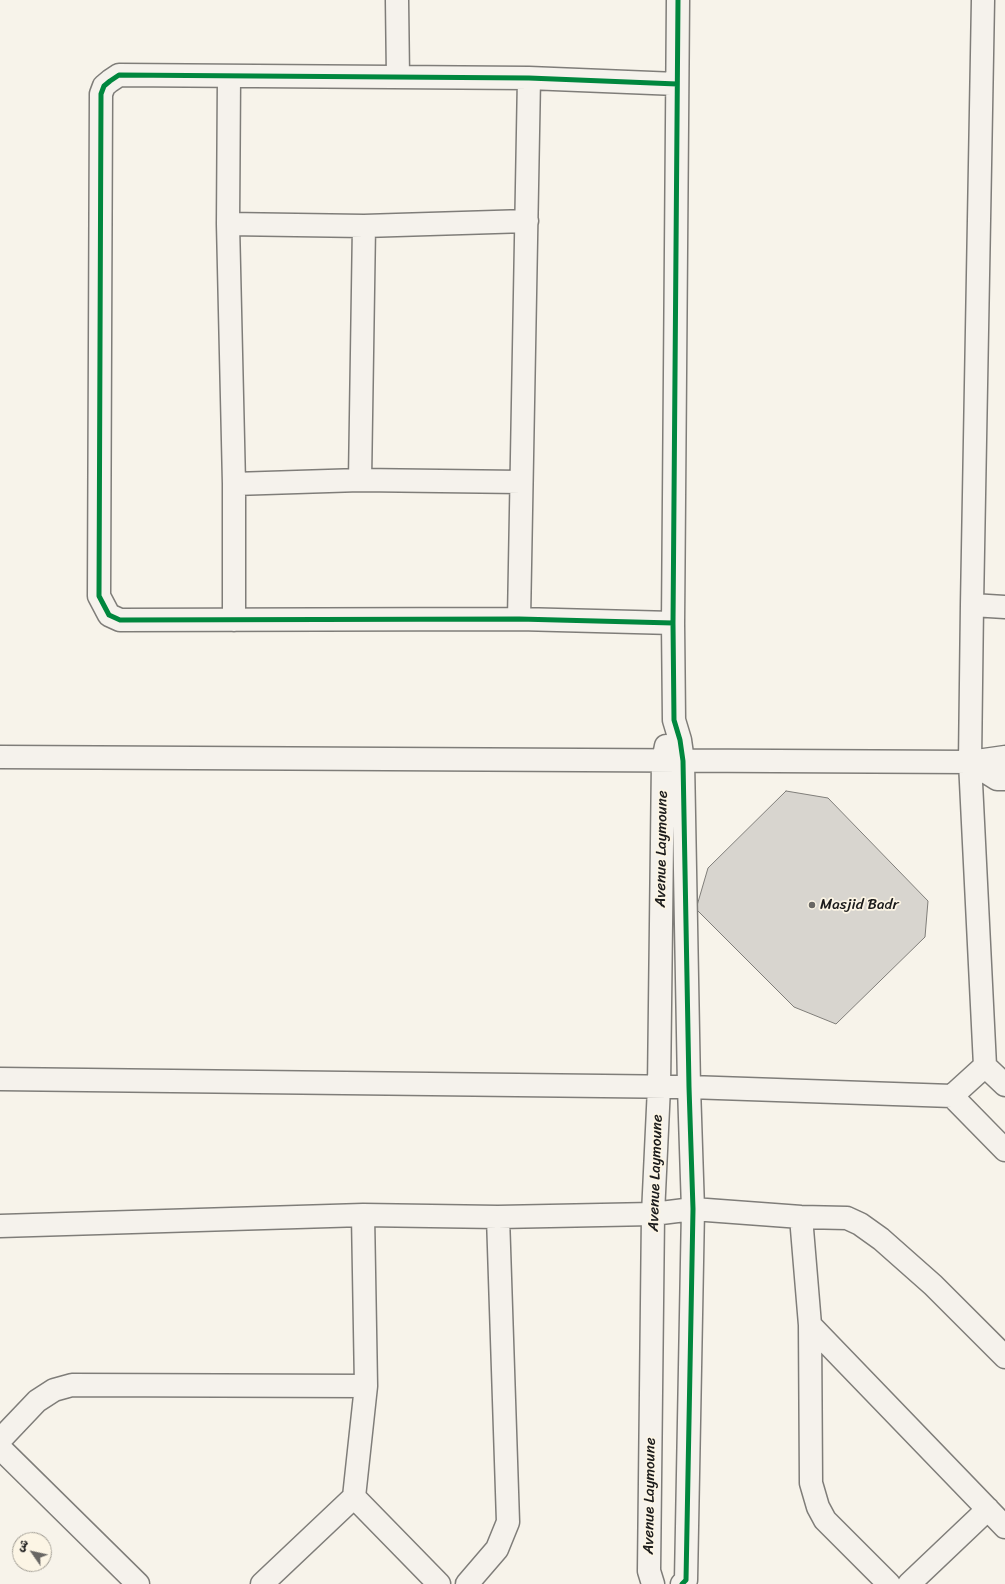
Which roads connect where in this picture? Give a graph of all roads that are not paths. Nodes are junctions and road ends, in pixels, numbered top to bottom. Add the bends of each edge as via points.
1 (397, 0) edge
2 (678, 0) edge
3 (983, 0) edge
4 (229, 77) junction
5 (398, 77) junction
6 (529, 78) junction
7 (677, 84) junction
8 (527, 221) junction
9 (228, 224) junction
10 (364, 226) junction
11 (360, 480) junction
12 (521, 482) junction
13 (234, 484) junction
14 (972, 605) junction
15 (1005, 607) edge
16 (519, 619) junction
17 (234, 620) junction
18 (673, 623) junction
19 (0, 757) edge
20 (1005, 758) edge
21 (673, 761) junction
22 (970, 762) junction
23 (1005, 779) edge
24 (985, 1066) junction
25 (0, 1079) edge
26 (1005, 1085) edge
27 (659, 1087) junction
28 (689, 1088) junction
29 (952, 1096) junction
30 (1005, 1150) edge
31 (693, 1209) junction
32 (653, 1214) junction
33 (363, 1215) junction
34 (498, 1217) junction
35 (801, 1217) junction
36 (0, 1226) edge
37 (810, 1325) junction
38 (1005, 1357) edge
39 (366, 1386) junction
40 (0, 1440) edge
41 (0, 1448) edge
42 (354, 1497) junction
43 (988, 1509) junction
44 (1005, 1527) edge
45 (686, 1583) edge
46 (138, 1584) edge
47 (262, 1584) edge
48 (439, 1584) edge
49 (466, 1584) edge
50 (653, 1584) edge
51 (889, 1584) edge
52 (909, 1584) edge

1 - 5 street
2 - 7 street
3 - 14 street
4 - 5 street
4 - 9 street
4 - 17 street via 120,75 104,86 101,94 99,596 108,615 120,620
5 - 6 street
6 - 7 street
6 - 8 street
7 - 18 street
8 - 10 street
8 - 12 street
9 - 10 street
9 - 13 street
10 - 11 street
11 - 12 street
11 - 13 street
12 - 16 street
13 - 17 street
14 - 15 street
14 - 22 street
16 - 17 street
16 - 18 street
18 - 21 street via 674,720 680,740
19 - 21 street
20 - 22 street
21 - 22 street
21 - 27 street, Avenue Laymoune
21 - 28 street
22 - 23 street via 997,779
22 - 24 street
24 - 26 street
24 - 29 street
25 - 27 street
27 - 28 street
27 - 32 street, Avenue Laymoune
28 - 29 street
28 - 31 street
29 - 30 street
31 - 32 street
31 - 35 street
31 - 45 street
32 - 34 street
32 - 50 street, Avenue Laymoune via 649,1571
33 - 34 street
33 - 36 street
33 - 39 street
34 - 49 street via 508,1522 498,1548
35 - 37 street
35 - 38 street via 847,1218 860,1224 933,1285
37 - 43 street
37 - 51 street via 811,1482 818,1508 825,1520
39 - 40 street via 72,1385 54,1390 37,1401
39 - 42 street
41 - 46 street
42 - 47 street
42 - 48 street
43 - 44 street
43 - 52 street

